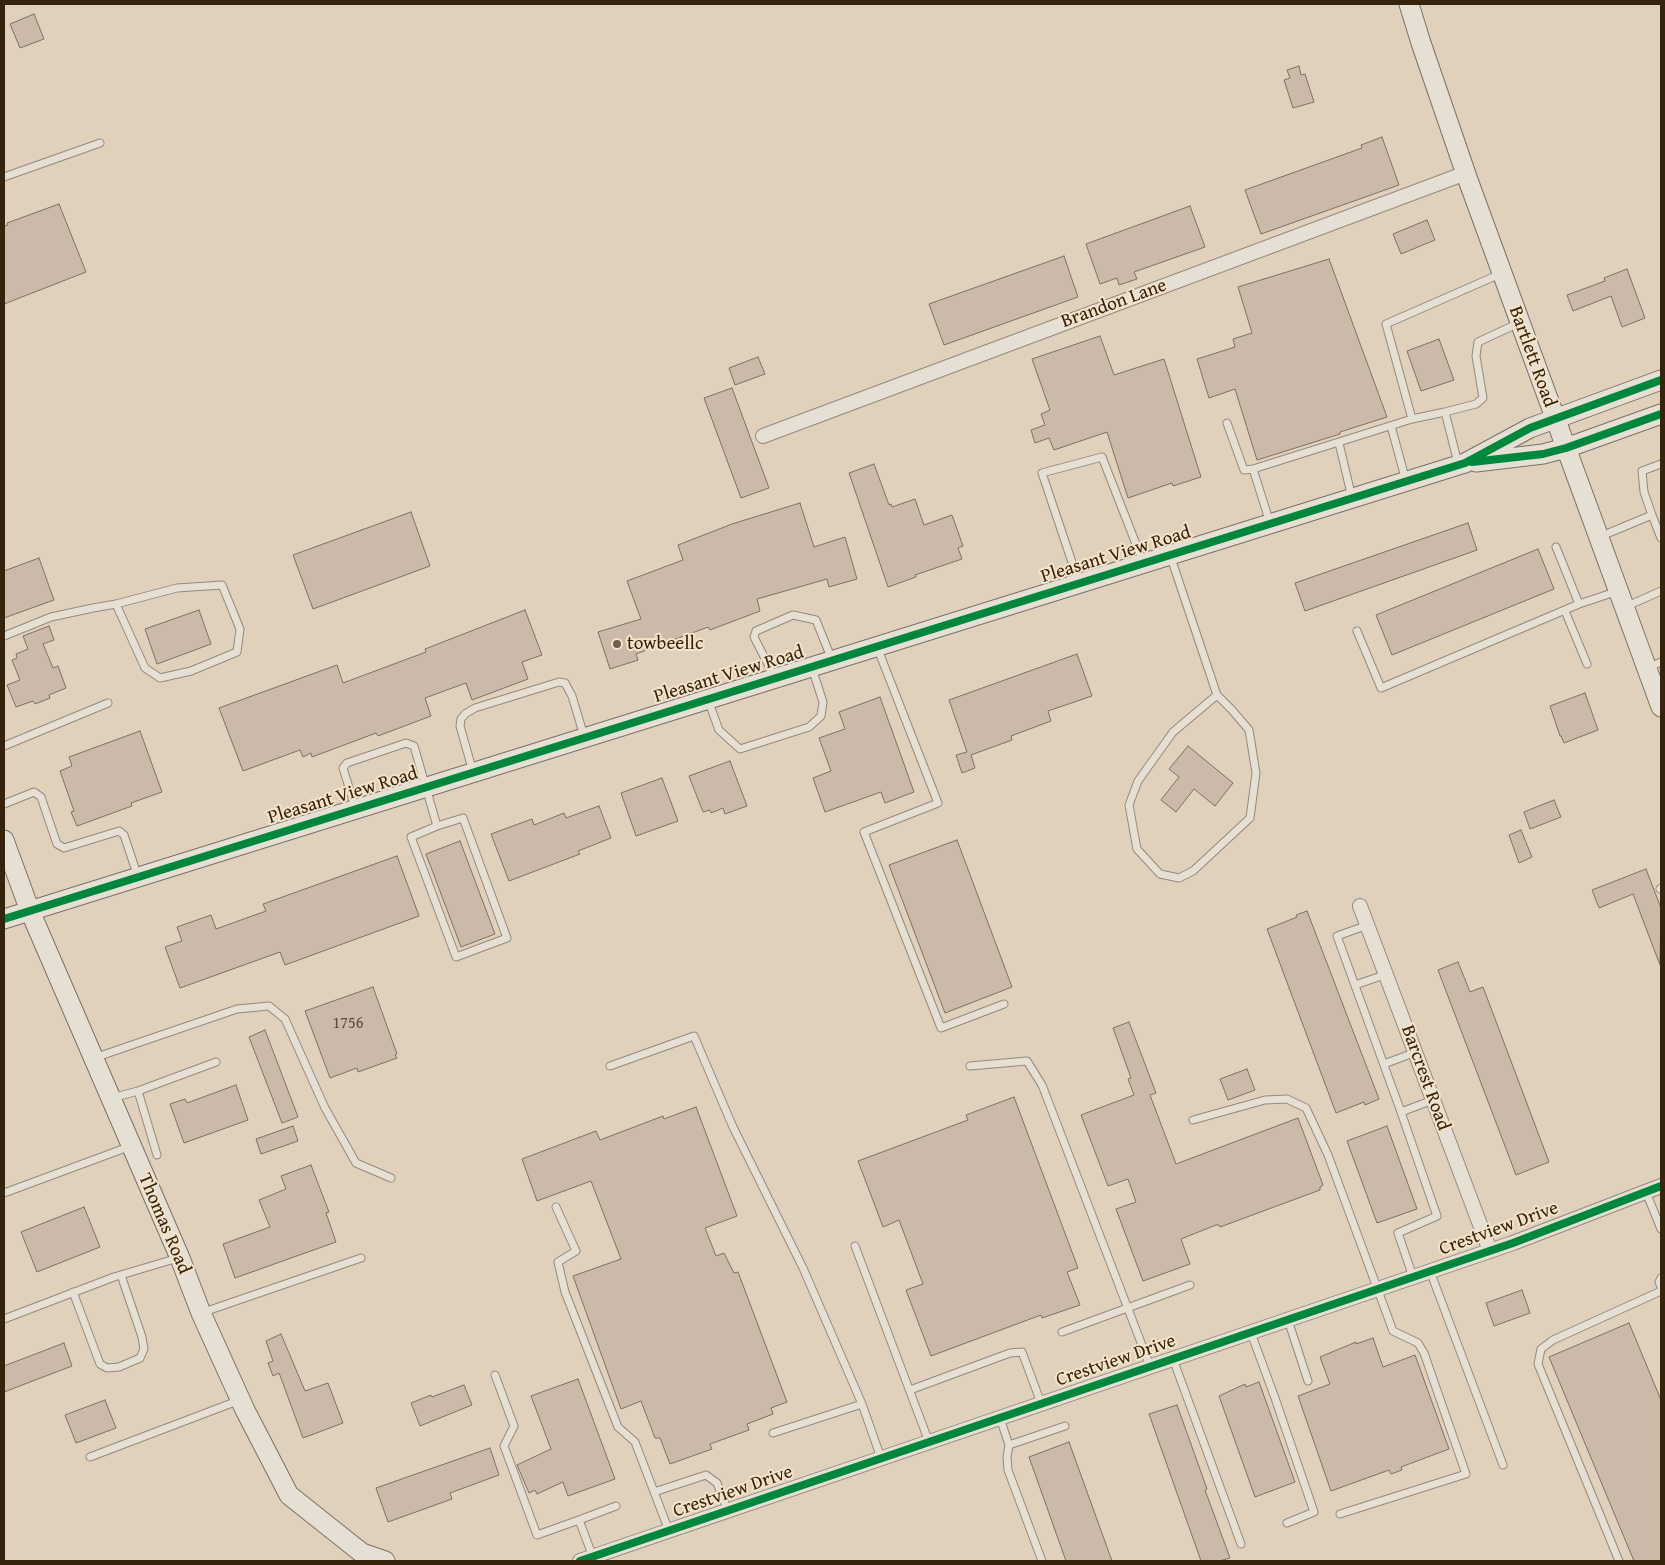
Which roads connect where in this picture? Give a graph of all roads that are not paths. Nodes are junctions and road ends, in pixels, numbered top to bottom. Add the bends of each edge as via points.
1 (1410, 4) edge
2 (100, 143) dead end
3 (1466, 173) junction
4 (4, 177) edge
5 (1502, 273) junction
6 (1520, 322) junction
7 (1661, 380) edge
8 (1445, 412) junction
9 (1661, 414) edge
10 (1555, 419) junction
11 (1412, 420) junction
12 (1227, 423) dead end
13 (1391, 426) junction
14 (763, 436) dead end
15 (1339, 443) junction
16 (1566, 448) junction
17 (1462, 464) junction
18 (1661, 464) edge
19 (1254, 469) junction
20 (1406, 481) junction
21 (1352, 498) junction
22 (1652, 516) junction
23 (1271, 524) junction
24 (1598, 538) junction
25 (1661, 538) edge
26 (1556, 547) dead end
27 (1170, 555) junction
28 (1144, 563) junction
29 (1079, 583) junction
30 (1661, 591) edge
31 (1621, 599) junction
32 (116, 604) junction
33 (1579, 604) junction
34 (1565, 611) junction
35 (1357, 631) dead end
36 (4, 636) edge
37 (877, 646) junction
38 (832, 660) junction
39 (1586, 664) dead end
40 (1654, 665) edge
41 (812, 667) junction
42 (775, 678) junction
43 (1217, 695) junction
44 (708, 699) junction
45 (108, 703) dead end
46 (1661, 708) edge
47 (584, 738) junction
48 (4, 746) edge
49 (473, 773) junction
50 (425, 788) junction
51 (4, 804) edge
52 (356, 809) junction
53 (437, 826) junction
54 (4, 840) edge
55 (138, 877) junction
56 (1360, 906) dead end
57 (30, 911) junction
58 (4, 919) edge
59 (1368, 925) junction
60 (1386, 974) junction
61 (1355, 985) junction
62 (1004, 1004) dead end
63 (1416, 1052) junction
64 (93, 1058) junction
65 (216, 1062) dead end
66 (1384, 1064) junction
67 (610, 1066) dead end
68 (970, 1066) dead end
69 (138, 1091) junction
70 (111, 1098) junction
71 (1434, 1100) junction
72 (1402, 1112) junction
73 (1193, 1120) dead end
74 (131, 1146) junction
75 (157, 1155) dead end
76 (391, 1178) dead end
77 (1661, 1186) edge
78 (1646, 1192) junction
79 (4, 1193) edge
80 (556, 1206) dead end
81 (1661, 1229) edge
82 (855, 1246) dead end
83 (1490, 1251) junction
84 (180, 1258) junction
85 (361, 1258) dead end
86 (1430, 1271) junction
87 (121, 1275) junction
88 (1413, 1277) junction
89 (1661, 1278) edge
90 (1190, 1285) dead end
91 (1377, 1289) junction
92 (1661, 1289) edge
93 (74, 1292) junction
94 (1128, 1309) junction
95 (201, 1313) junction
96 (4, 1319) edge
97 (1288, 1320) junction
98 (1062, 1332) dead end
99 (1251, 1333) junction
100 (1173, 1358) junction
101 (1150, 1366) junction
102 (496, 1375) dead end
103 (1308, 1381) dead end
104 (910, 1390) junction
105 (241, 1399) junction
106 (1041, 1403) junction
107 (862, 1404) junction
108 (1000, 1418) junction
109 (1065, 1426) dead end
110 (773, 1433) dead end
111 (929, 1442) junction
112 (1010, 1445) junction
113 (90, 1457) dead end
114 (881, 1458) junction
115 (1503, 1465) dead end
116 (654, 1492) junction
117 (616, 1506) dead end
118 (728, 1511) junction
119 (1340, 1514) dead end
120 (580, 1520) junction
121 (1286, 1523) dead end
122 (670, 1531) junction
123 (1241, 1544) dead end
124 (586, 1559) edge
125 (385, 1561) edge
126 (1042, 1561) edge
127 (1619, 1561) edge

1 - 3 main road, Bartlett Road via 1420,43
2 - 4 lane
3 - 5 main road, Bartlett Road
3 - 14 street, Brandon Lane
5 - 6 main road, Bartlett Road
5 - 11 lane via 1386,324
6 - 8 lane via 1478,342 1476,356 1484,398 1476,404
6 - 10 main road, Bartlett Road
7 - 10 main road, Pleasant View Road
8 - 11 lane
8 - 17 lane
9 - 16 main road, Pleasant View Road
10 - 16 main road, Bartlett Road
10 - 17 main road, Pleasant View Road via 1530,428
11 - 13 lane
12 - 19 lane via 1244,470
13 - 15 lane
13 - 20 lane
15 - 19 lane
15 - 21 lane
16 - 17 main road, Pleasant View Road
16 - 24 main road, Bartlett Road
17 - 20 main road, Pleasant View Road
18 - 22 lane via 1642,471 1644,492
19 - 23 lane
20 - 21 main road, Pleasant View Road
21 - 23 main road, Pleasant View Road
22 - 24 lane
22 - 25 lane
23 - 27 main road, Pleasant View Road
24 - 31 main road, Bartlett Road
26 - 33 lane
27 - 28 main road, Pleasant View Road
27 - 43 lane
28 - 29 main road, Pleasant View Road
28 - 29 lane via 1102,457 1042,473
29 - 37 main road, Pleasant View Road
30 - 31 lane
31 - 33 lane
31 - 40 main road, Bartlett Road
32 - 32 lane via 177,588 222,585 240,630 237,652 191,671 160,678 145,668
32 - 36 lane via 51,618
33 - 34 lane
34 - 35 lane via 1381,688
34 - 39 lane
37 - 38 main road, Pleasant View Road
37 - 62 lane via 938,803 864,832 941,1028
38 - 41 main road, Pleasant View Road
38 - 42 lane via 816,620 793,615 756,631 754,637
40 - 46 main road, Bartlett Road
41 - 42 main road, Pleasant View Road
41 - 44 lane via 823,702 821,716 809,727 740,749 719,730
42 - 44 main road, Pleasant View Road
43 - 43 lane via 1249,730 1256,774 1250,818 1193,871 1179,878 1160,874 1137,848 1129,805 1138,781 1173,732
44 - 47 main road, Pleasant View Road
45 - 48 lane
47 - 49 main road, Pleasant View Road
47 - 49 lane via 565,683 559,682 475,708 465,714 460,726
49 - 50 main road, Pleasant View Road
50 - 52 main road, Pleasant View Road
50 - 52 lane via 414,746 406,743 347,763 343,768
50 - 53 lane
51 - 55 lane via 34,792 41,797 57,844 64,848 119,832 124,835
52 - 55 main road, Pleasant View Road
53 - 53 lane via 411,837 456,957 507,938 463,818
54 - 57 main road, Thomas Road
55 - 57 main road, Pleasant View Road
56 - 59 street, Barcrest Road
57 - 58 main road, Pleasant View Road
57 - 64 main road, Thomas Road
59 - 60 street, Barcrest Road
59 - 61 lane via 1337,936
60 - 61 lane
60 - 63 street, Barcrest Road
61 - 66 lane
63 - 66 lane
63 - 71 street, Barcrest Road
64 - 70 main road, Thomas Road
64 - 76 lane via 237,1009 269,1006 285,1019 325,1108 356,1164
65 - 69 lane
66 - 72 lane
67 - 107 lane via 694,1036 733,1127 803,1268
68 - 94 lane via 1028,1061 1042,1085
69 - 70 lane
69 - 75 lane
70 - 74 main road, Thomas Road
71 - 72 lane
71 - 83 street, Barcrest Road
72 - 88 lane via 1437,1216 1398,1233
73 - 91 lane via 1265,1100 1287,1099 1306,1108 1328,1155
74 - 79 lane
74 - 84 main road, Thomas Road
77 - 78 street, Crestview Drive
78 - 81 lane
78 - 83 street, Crestview Drive
80 - 116 lane via 576,1251 558,1262 565,1292 618,1427 635,1442
82 - 104 lane
83 - 86 street, Crestview Drive
84 - 87 lane
84 - 95 main road, Thomas Road
85 - 95 lane
86 - 88 street, Crestview Drive
86 - 115 lane
87 - 93 lane
87 - 93 lane via 144,1349 140,1358 119,1367 107,1368 100,1364
88 - 91 street, Crestview Drive
89 - 92 lane
90 - 94 lane
91 - 97 street, Crestview Drive
91 - 119 lane via 1393,1331 1418,1344 1424,1353 1466,1474
92 - 127 lane via 1553,1340 1542,1349 1538,1364
93 - 96 lane
94 - 98 lane
94 - 101 lane
95 - 105 main road, Thomas Road
97 - 99 street, Crestview Drive
97 - 103 lane
99 - 100 street, Crestview Drive
99 - 121 lane via 1314,1512
100 - 101 street, Crestview Drive
100 - 123 lane
101 - 106 street, Crestview Drive
102 - 120 lane via 514,1426 504,1446 536,1535
104 - 106 lane via 1010,1353 1022,1352
104 - 111 lane
105 - 113 lane
105 - 125 main road, Thomas Road via 289,1494 362,1553
106 - 108 street, Crestview Drive
107 - 110 lane
107 - 114 lane
108 - 111 street, Crestview Drive
108 - 112 lane
109 - 112 lane
111 - 114 street, Crestview Drive
112 - 126 lane via 1008,1470
114 - 118 street, Crestview Drive
116 - 118 lane via 706,1475 717,1483
116 - 122 lane
117 - 120 lane
118 - 122 street, Crestview Drive
120 - 124 lane
122 - 124 street, Crestview Drive

